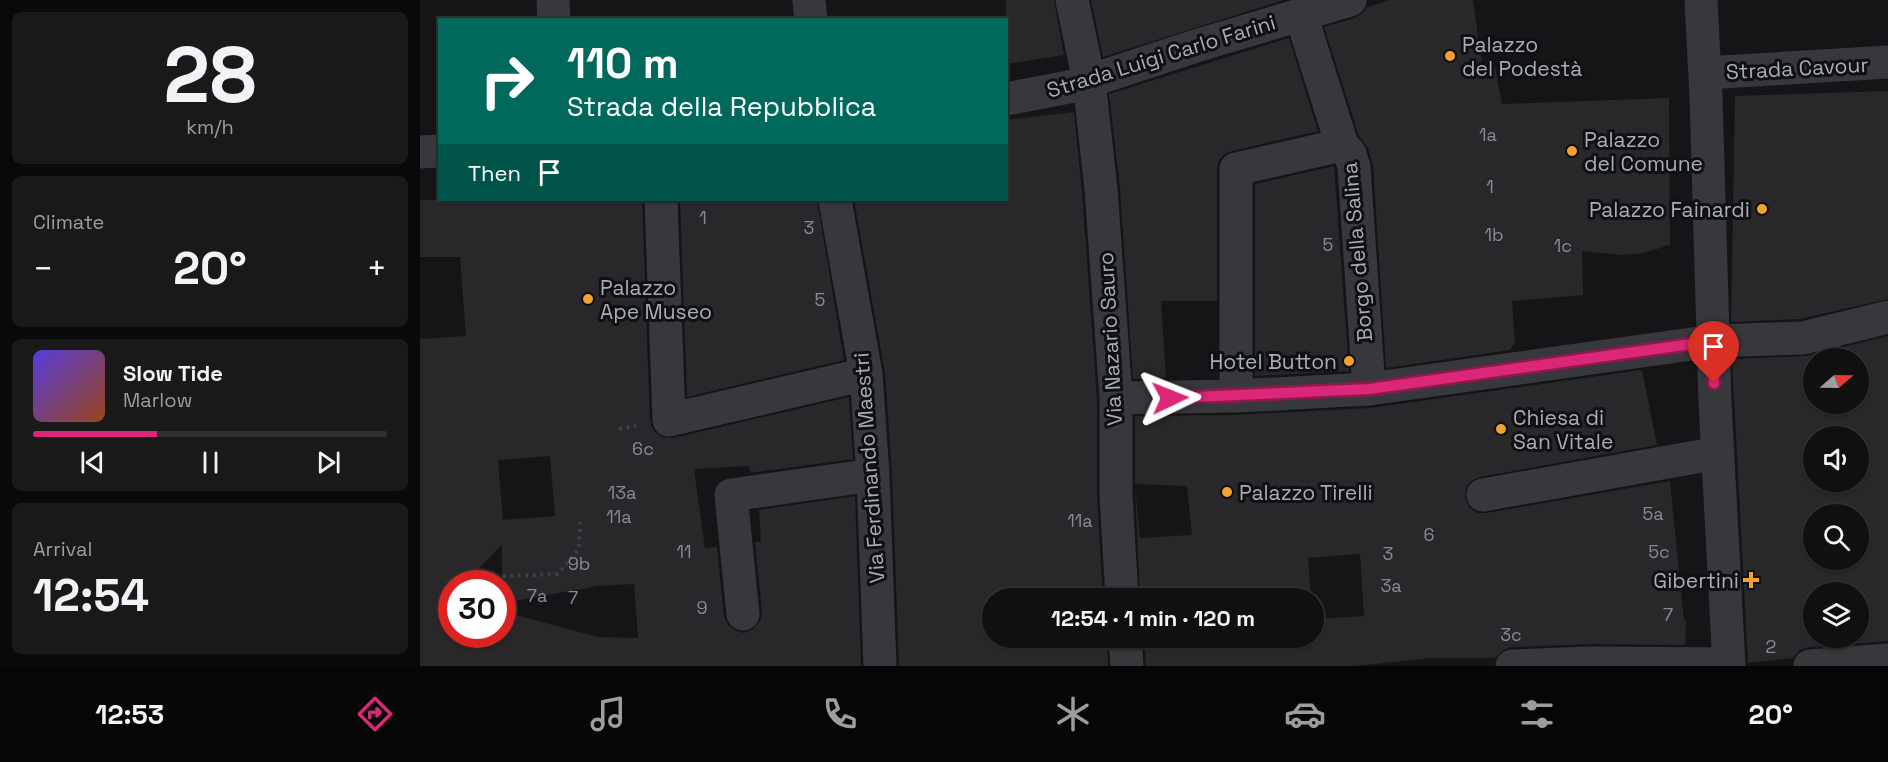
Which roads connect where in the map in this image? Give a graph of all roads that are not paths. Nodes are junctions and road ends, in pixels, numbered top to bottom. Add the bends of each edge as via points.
1 (553, 0) edge
2 (809, 0) edge
3 (1072, 0) edge
4 (1350, 0) edge
5 (1701, 0) edge
6 (1301, 15) junction
7 (554, 18) edge
8 (811, 18) edge
9 (1888, 62) edge
10 (1706, 73) junction
11 (1089, 81) junction
12 (1008, 99) edge
13 (1342, 145) junction
14 (438, 151) edge
15 (420, 152) edge
16 (661, 201) edge
17 (835, 201) edge
18 (1888, 317) edge
19 (1713, 341) junction
20 (866, 374) junction
21 (1369, 389) junction
22 (1236, 396) junction
23 (1116, 398) junction
24 (1718, 453) junction
25 (873, 475) junction
26 (1483, 495) dead end
27 (1121, 588) edge
28 (743, 614) dead end
29 (1126, 648) edge
30 (1888, 660) edge
31 (1729, 665) edge
32 (880, 666) edge
33 (1127, 666) edge
34 (1512, 666) edge
35 (1810, 666) edge

1 - 7 street
2 - 8 street
3 - 11 street, Via Nazario Sauro
4 - 6 street, Strada Luigi Carlo Farini
5 - 10 street
6 - 11 street, Strada Luigi Carlo Farini
6 - 13 street, Borgo della Salina
9 - 10 street, Strada Cavour
10 - 19 street
11 - 12 street, Strada Luigi Carlo Farini
11 - 23 street, Via Nazario Sauro
13 - 21 street, Borgo della Salina via 1354,167
13 - 22 street via 1236,169
14 - 15 street
16 - 20 street via 669,420
17 - 20 street, Via Ferdinando Maestri
18 - 19 street via 1803,338
19 - 21 street
19 - 24 street
20 - 25 street, Via Ferdinando Maestri
21 - 22 street
22 - 23 street
23 - 27 street, Via Nazario Sauro
24 - 26 street
24 - 31 street
25 - 28 street via 731,495
25 - 32 street, Via Ferdinando Maestri
29 - 33 street
30 - 35 street
31 - 34 street

